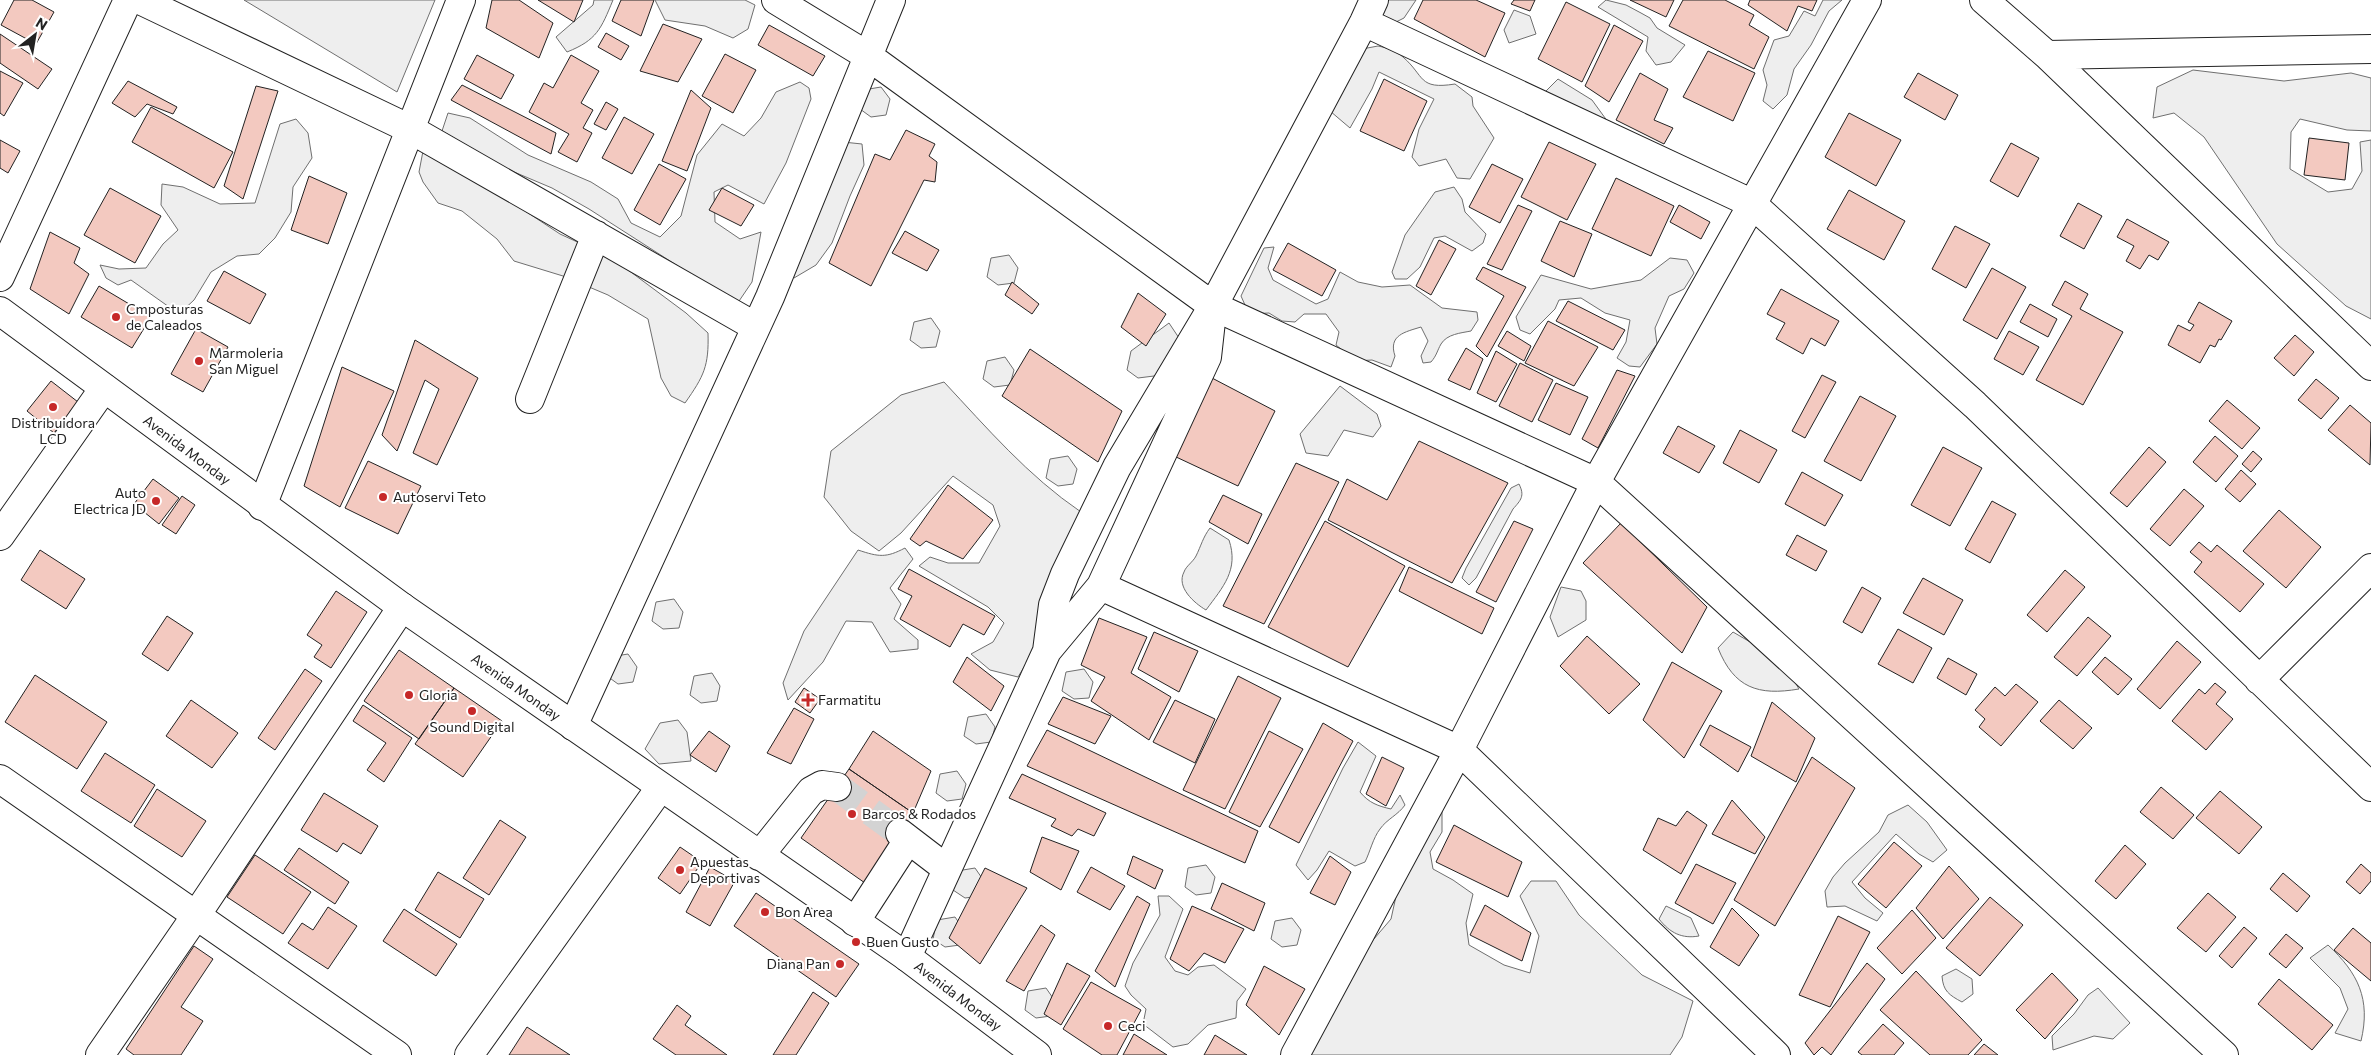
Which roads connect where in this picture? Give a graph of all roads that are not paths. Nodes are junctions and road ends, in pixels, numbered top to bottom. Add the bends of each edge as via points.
1 (128, 0) edge
2 (140, 0) edge
3 (460, 0) edge
4 (776, 0) edge
5 (891, 0) edge
6 (1867, 0) edge
7 (1984, 0) edge
8 (1369, 11) edge
9 (2371, 49) edge
10 (2047, 55) junction
11 (868, 56) junction
12 (410, 129) junction
13 (1752, 203) junction
14 (596, 235) junction
15 (0, 277) edge
16 (1213, 306) junction
17 (0, 311) edge
18 (756, 327) junction
19 (2371, 366) edge
20 (104, 388) junction
21 (530, 399) dead end
22 (1596, 482) junction
23 (262, 506) junction
24 (0, 536) edge
25 (2371, 568) edge
26 (1101, 586) junction
27 (402, 607) junction
28 (1047, 651) junction
29 (2259, 680) junction
30 (573, 726) junction
31 (1459, 750) junction
32 (0, 779) edge
33 (837, 787) tunnel mouth
34 (2371, 787) edge
35 (660, 788) junction
36 (759, 856) junction
37 (947, 869) junction
38 (195, 917) junction
39 (855, 922) junction
40 (907, 957) junction
41 (100, 1055) edge
42 (396, 1055) edge
43 (469, 1055) edge
44 (1037, 1055) edge
45 (1295, 1055) edge
46 (1776, 1055) edge
47 (2224, 1055) edge

1 - 15 street
2 - 12 street
3 - 12 street
4 - 11 street
5 - 11 street
6 - 13 street
7 - 10 street
8 - 13 street
8 - 16 street
9 - 10 street
10 - 19 street
11 - 16 street
11 - 18 street
12 - 14 street
12 - 23 street
13 - 22 street
13 - 29 street via 1975,406
14 - 18 street
14 - 21 street
16 - 22 street
16 - 26 street via 1207,357
16 - 28 street via 1117,467 1065,574 1053,605
17 - 20 street, Avenida Monday
18 - 30 street
20 - 23 street, Avenida Monday
20 - 24 street
22 - 31 street
22 - 47 street
23 - 27 street, Avenida Monday
25 - 29 street
26 - 28 street
26 - 31 street
27 - 30 street, Avenida Monday
27 - 38 street
28 - 37 street
29 - 34 street
30 - 35 street, Avenida Monday
31 - 45 street
31 - 46 street
32 - 38 street
33 - 36 street via 822,785 811,791
35 - 36 street, Avenida Monday
35 - 43 street
36 - 39 street, Avenida Monday
37 - 39 street via 904,836
37 - 40 street
38 - 41 street
38 - 42 street
39 - 40 street, Avenida Monday
40 - 44 street, Avenida Monday

